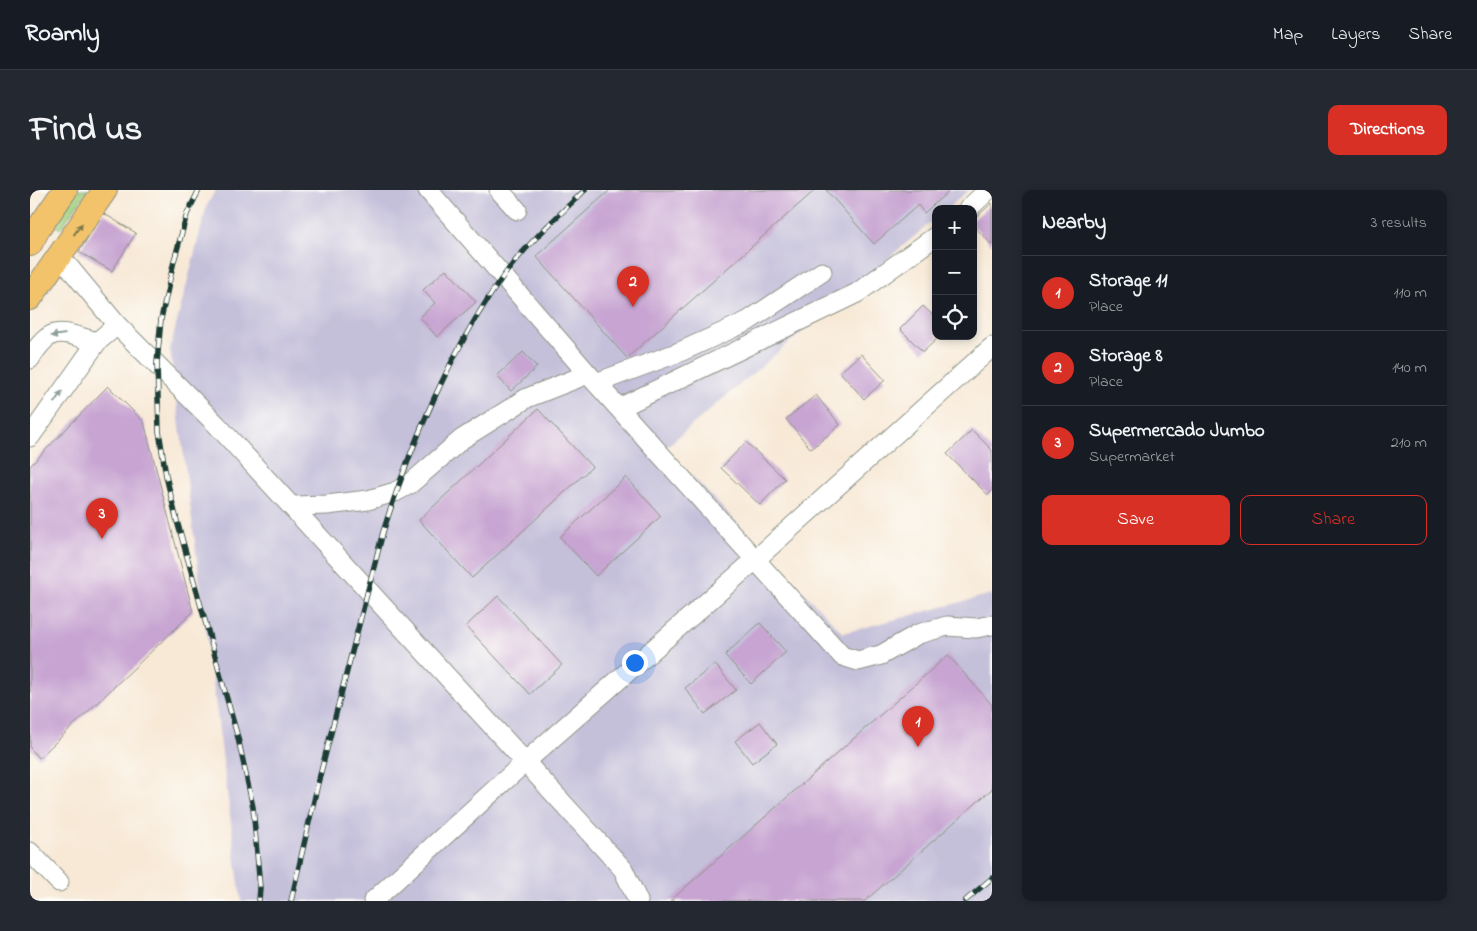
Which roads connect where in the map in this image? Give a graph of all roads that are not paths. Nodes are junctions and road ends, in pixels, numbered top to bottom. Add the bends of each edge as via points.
1 (65, 190) edge
2 (105, 190) edge
3 (428, 190) edge
4 (499, 190) edge
5 (988, 190) edge
6 (972, 205) edge
7 (517, 210) dead end
8 (33, 231) edge
9 (932, 239) edge
10 (59, 256) junction
11 (822, 272) dead end
12 (30, 298) edge
13 (117, 325) junction
14 (97, 342) junction
15 (992, 347) edge
16 (30, 359) edge
17 (592, 378) junction
18 (619, 408) junction
19 (30, 437) edge
20 (292, 506) junction
21 (755, 560) junction
22 (992, 625) edge
23 (525, 762) junction
24 (30, 852) edge
25 (59, 882) dead end
26 (374, 901) edge
27 (638, 901) edge

1 - 8 main road
10 -> 2 main road
3 - 17 street
4 - 7 street
5 - 6 street
8 - 10 main road
9 - 18 street via 857,293
10 - 12 main road
10 - 13 street
11 - 17 street via 748,321 682,351
13 - 14 street
13 - 20 street
14 -> 16 street via 56,333 40,343
19 -> 14 street
15 - 21 street
17 - 18 street
17 - 20 street via 527,398 462,439 410,484 395,492 368,500
18 - 21 street
20 - 23 street
21 - 22 street via 842,656 858,661 881,655 918,634 947,626 976,628
21 - 23 street
23 - 26 street
23 - 27 street via 623,868
24 - 25 street

